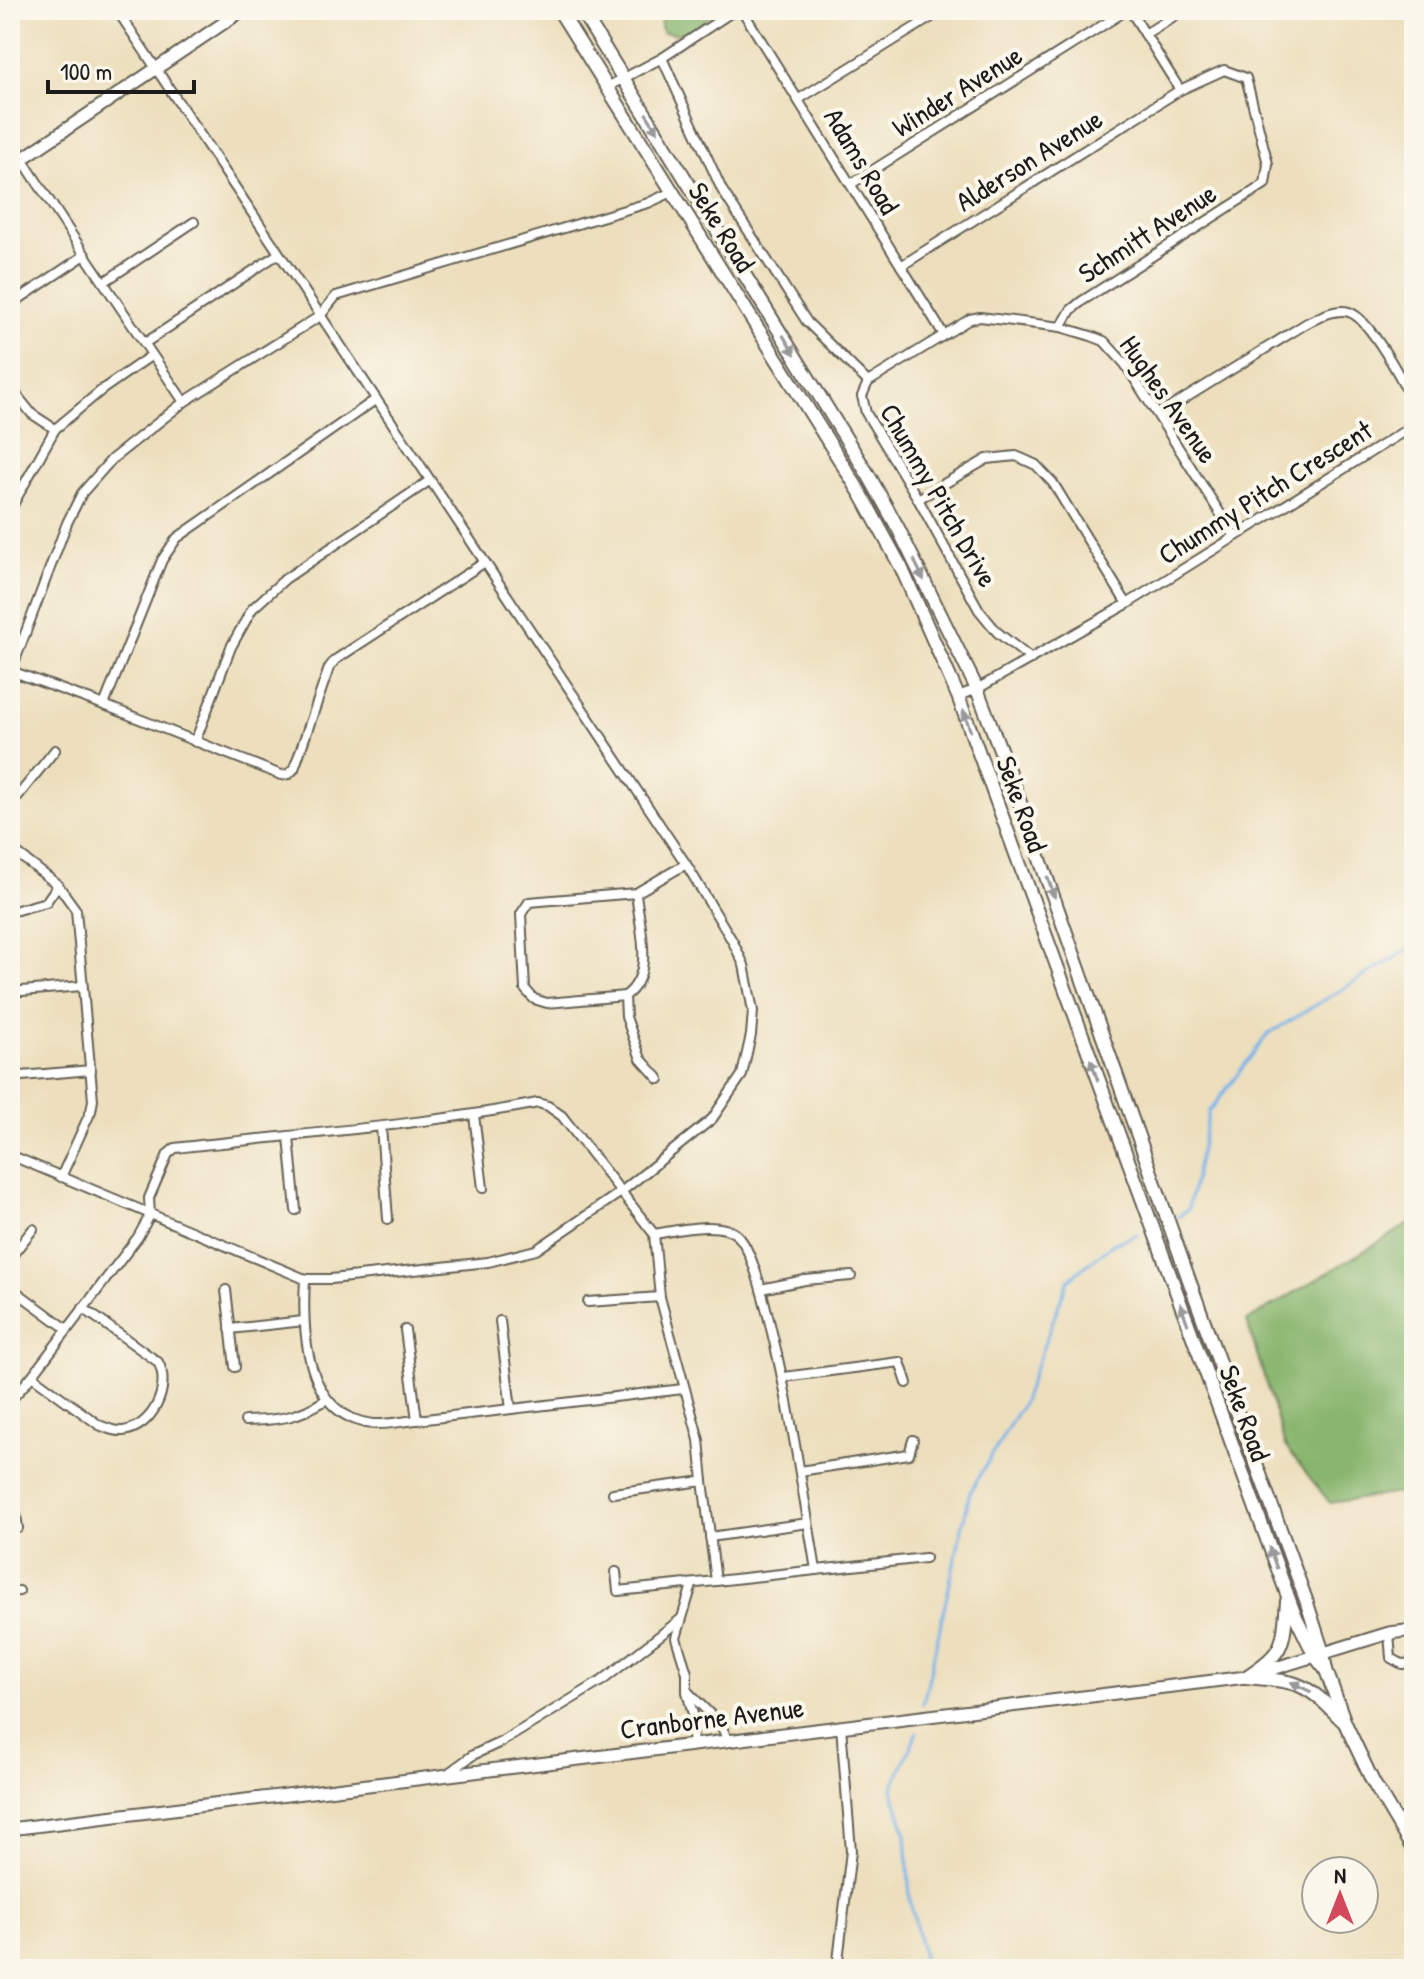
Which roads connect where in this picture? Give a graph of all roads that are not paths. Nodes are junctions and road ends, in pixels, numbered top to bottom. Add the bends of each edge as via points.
1 (117, 10) edge
2 (243, 10) edge
3 (559, 10) edge
4 (581, 10) edge
5 (735, 10) edge
6 (742, 10) edge
7 (943, 10) edge
8 (1128, 10) edge
9 (1184, 10) edge
10 (1145, 34) junction
11 (662, 58) junction
12 (156, 69) junction
13 (625, 78) junction
14 (607, 87) junction
15 (1180, 90) junction
16 (799, 99) junction
17 (22, 159) junction
18 (10, 167) edge
19 (851, 184) junction
20 (1265, 184) joint
21 (672, 192) junction
22 (194, 222) dead end
23 (278, 254) junction
24 (85, 255) junction
25 (901, 266) junction
26 (104, 282) junction
27 (10, 305) edge
28 (320, 316) junction
29 (1061, 327) junction
30 (944, 335) junction
31 (145, 343) junction
32 (152, 355) junction
33 (868, 382) junction
34 (11, 391) edge
35 (375, 400) junction
36 (184, 402) junction
37 (1158, 415) junction
38 (55, 429) junction
39 (429, 481) junction
40 (918, 499) junction
41 (10, 510) edge
42 (1234, 535) junction
43 (485, 562) junction
44 (1127, 604) junction
45 (1031, 659) junction
46 (11, 671) edge
47 (977, 689) junction
48 (958, 696) junction
49 (104, 705) junction
50 (195, 742) junction
51 (55, 750) dead end
52 (10, 806) edge
53 (10, 848) edge
54 (686, 864) junction
55 (58, 885) junction
56 (636, 893) junction
57 (10, 912) edge
58 (82, 986) junction
59 (10, 992) edge
60 (625, 996) junction
61 (91, 1070) junction
62 (10, 1077) edge
63 (659, 1079) dead end
64 (474, 1115) junction
65 (381, 1127) junction
66 (289, 1137) junction
67 (10, 1155) edge
68 (61, 1177) junction
69 (483, 1188) dead end
70 (621, 1192) junction
71 (296, 1210) dead end
72 (150, 1215) junction
73 (388, 1219) dead end
74 (33, 1229) dead end
75 (654, 1234) junction
76 (10, 1258) edge
77 (851, 1276) dead end
78 (305, 1279) junction
79 (10, 1287) edge
80 (761, 1289) junction
81 (226, 1290) dead end
82 (660, 1297) junction
83 (588, 1302) dead end
84 (83, 1308) junction
85 (304, 1321) junction
86 (500, 1321) dead end
87 (67, 1329) junction
88 (230, 1329) junction
89 (405, 1330) dead end
90 (235, 1367) dead end
91 (32, 1376) junction
92 (784, 1377) junction
93 (907, 1383) dead end
94 (683, 1389) junction
95 (327, 1399) junction
96 (10, 1401) edge
97 (511, 1409) junction
98 (417, 1420) junction
99 (245, 1421) dead end
100 (913, 1440) dead end
101 (800, 1471) junction
102 (703, 1481) junction
103 (613, 1493) dead end
104 (10, 1509) edge
105 (808, 1523) junction
106 (18, 1528) dead end
107 (710, 1537) junction
108 (925, 1558) dead end
109 (816, 1570) junction
110 (616, 1572) dead end
111 (716, 1581) junction
112 (692, 1585) junction
113 (1288, 1598) junction
114 (681, 1619) junction
115 (1414, 1630) edge
116 (1389, 1633) junction
117 (1319, 1654) junction
118 (1414, 1663) edge
119 (1246, 1677) junction
120 (687, 1692) junction
121 (1345, 1723) junction
122 (841, 1726) junction
123 (727, 1739) junction
124 (692, 1743) junction
125 (447, 1774) junction
126 (10, 1829) edge
127 (1414, 1851) edge
128 (837, 1969) edge

1 - 12 street
2 - 12 street
3 - 14 main road, Seke Road
4 - 13 main road, Seke Road
5 - 11 street
6 - 16 street, Adams Road
7 - 16 street
8 - 10 street
8 - 19 street, Winder Avenue
9 - 10 street
10 - 15 street
11 - 13 street
11 - 33 street, Chummy Pitch Drive via 722,190 807,322
12 - 17 street
12 - 23 street
13 - 14 street
13 -> 47 main road, Seke Road via 869,476
14 - 21 main road, Seke Road
15 - 20 street, Alderson Avenue via 1224,70 1246,78 1268,164
15 - 25 street, Alderson Avenue
16 - 19 street, Adams Road
17 - 18 street
17 - 24 street
19 - 25 street, Adams Road
20 - 29 street, Schmitt Avenue via 1082,301
21 - 28 street via 336,296
21 - 48 main road, Seke Road via 873,516
22 - 26 street
23 - 28 street
23 - 31 street
24 - 26 street
24 - 27 street
25 - 30 street, Adams Road
26 - 31 street
28 - 35 street
28 - 36 street
29 - 30 street, Hughes Avenue via 980,317
29 - 37 street, Hughes Avenue via 1104,341
30 - 33 street, Hughes Avenue
31 - 32 street
32 - 36 street
32 - 38 street
33 - 40 street, Chummy Pitch Drive via 862,396 866,413
34 - 38 street
35 - 39 street
35 - 49 street via 177,538 162,560
36 - 46 street via 112,459 82,493
37 - 42 street, Hughes Avenue
37 - 42 street, Chummy Pitch Crescent via 1307,323 1334,312 1349,312 1375,338 1413,405 1406,430
38 - 41 street
39 - 43 street
39 - 50 street via 285,579 252,609 236,635
40 - 44 street via 987,459 1016,456 1036,465 1053,483
40 - 45 street, Chummy Pitch Drive via 987,623
42 - 44 street, Chummy Pitch Crescent
43 - 50 street via 335,660 289,774
43 - 54 street
44 - 45 street, Chummy Pitch Crescent
45 - 47 street, Chummy Pitch Crescent
46 - 49 street
47 - 48 street, Chummy Pitch Crescent
47 -> 117 main road, Seke Road
113 -> 48 main road, Seke Road
49 - 50 street
51 - 52 street
53 - 55 street
54 - 56 street
54 - 70 street via 744,965 753,1011 751,1035 742,1075 712,1119
55 - 57 street via 46,902
55 - 58 street via 76,910
56 - 60 street via 644,966 640,980
56 - 60 street via 536,900 521,914 525,989 530,996 547,1003
58 - 59 street
58 - 61 street
60 - 63 street via 626,1017 641,1059
61 - 62 street
61 - 68 street via 91,1111
64 - 65 street
64 - 69 street
64 - 70 street via 538,1103 548,1106 562,1116
65 - 66 street
65 - 73 street
66 - 71 street
66 - 72 street via 175,1148 149,1198
67 - 68 street
68 - 72 street
70 - 75 street
70 - 78 street via 551,1242 520,1255
72 - 78 street
72 - 84 street
74 - 76 street
75 - 80 street via 708,1227 738,1235
75 - 82 street
77 - 80 street
78 - 85 street
79 - 87 street
80 - 92 street
81 - 88 street
82 - 83 street
82 - 94 street
84 - 87 street
84 - 91 street via 158,1362 163,1386 155,1407 138,1425 111,1430
85 - 88 street
85 - 95 street via 310,1364
86 - 97 street
87 - 91 street
88 - 90 street
89 - 98 street
91 - 96 street
92 - 93 street via 900,1362
92 - 101 street
94 - 97 street
94 - 102 street via 699,1440
95 - 98 street via 348,1415 374,1424
95 - 99 street via 286,1419
97 - 98 street
100 - 101 street via 909,1454
101 - 105 street
102 - 103 street
102 - 107 street
104 - 106 street
105 - 107 street
105 - 109 street
107 - 111 street
108 - 109 street
109 - 111 street
110 - 112 street via 618,1591
111 - 112 street
112 - 114 street
113 - 117 main road, Seke Road
113 - 119 main road via 1280,1648
114 - 120 street via 676,1638
114 - 125 street via 603,1680
115 - 116 street, Cranborne Avenue
116 - 117 street, Cranborne Avenue
116 - 118 street via 1391,1658
117 - 119 street, Cranborne Avenue
117 - 121 main road, Seke Road
121 -> 119 main road via 1305,1687
119 - 122 street, Cranborne Avenue
120 - 123 street via 721,1725
120 - 124 street via 694,1718
121 - 127 main road, Seke Road
122 - 123 street, Cranborne Avenue
122 - 128 street via 851,1851
123 - 124 street, Cranborne Avenue
124 - 125 street, Cranborne Avenue
125 - 126 street, Cranborne Avenue

